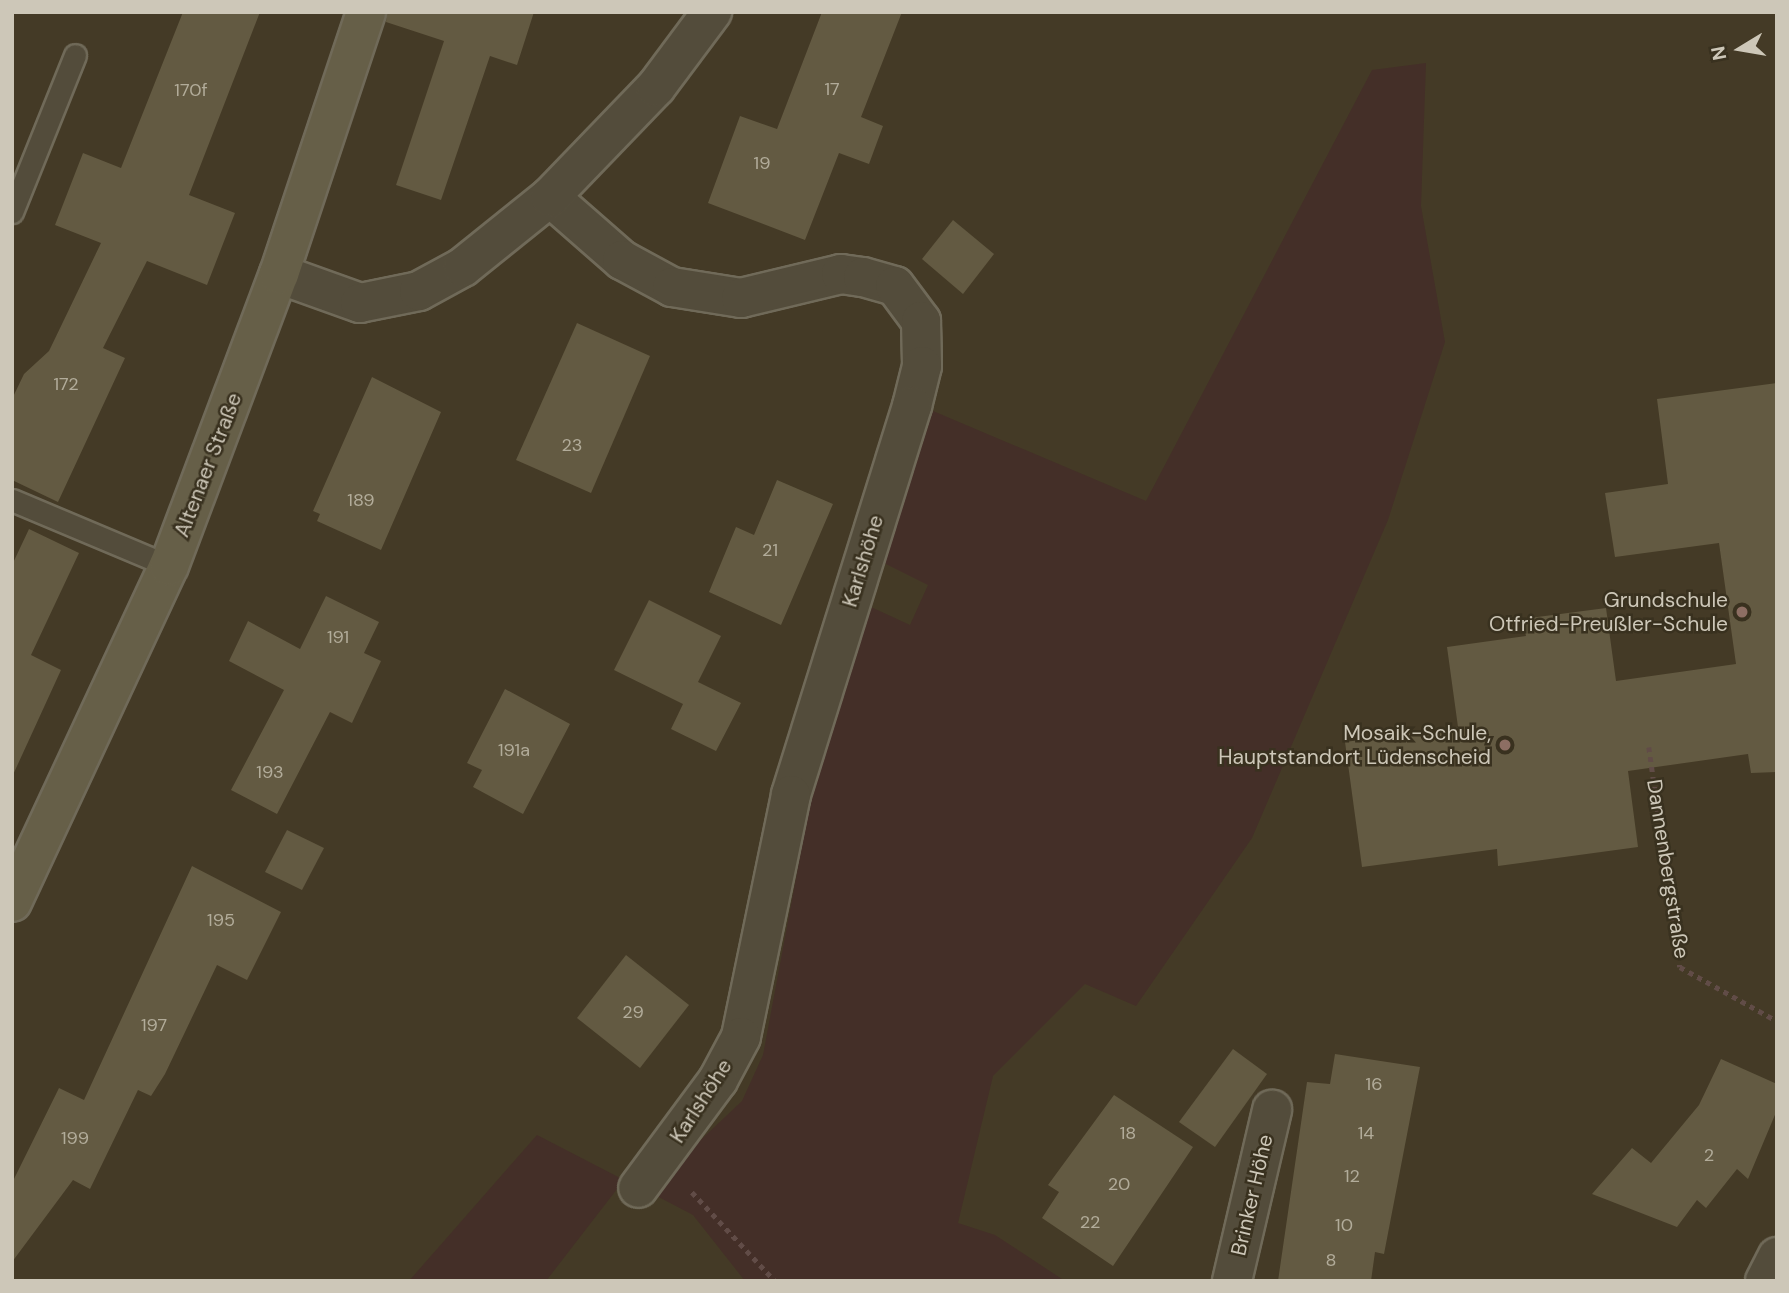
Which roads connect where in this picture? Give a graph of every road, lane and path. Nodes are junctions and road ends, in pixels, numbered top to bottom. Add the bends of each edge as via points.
1 (366, 12) edge
2 (712, 12) edge
3 (75, 55) dead end
4 (550, 197) junction
5 (12, 212) edge
6 (279, 274) junction
7 (12, 500) edge
8 (169, 566) junction
9 (1649, 747) dead end
10 (15, 891) edge
11 (1777, 1021) edge
12 (1272, 1110) dead end
13 (663, 1158) junction
14 (638, 1188) dead end
15 (1777, 1257) edge
16 (775, 1281) edge
17 (1233, 1281) edge
18 (1765, 1281) edge

1 - 6 main road, Altenaer Straße
2 - 4 street via 656,87
3 - 5 lane
4 - 6 street via 463,267 390,300 360,303
4 - 13 street, Karlshöhe via 622,260 672,287 741,298 841,274 863,277 895,286 921,321 922,366 912,406 791,795 741,1037
6 - 8 main road, Altenaer Straße
7 - 8 lane
8 - 10 main road, Altenaer Straße
9 - 11 path, Dannenbergstraße via 1680,967
12 - 17 street, Brinker Höhe
13 - 14 street, Karlshöhe
13 - 16 path
15 - 18 street

